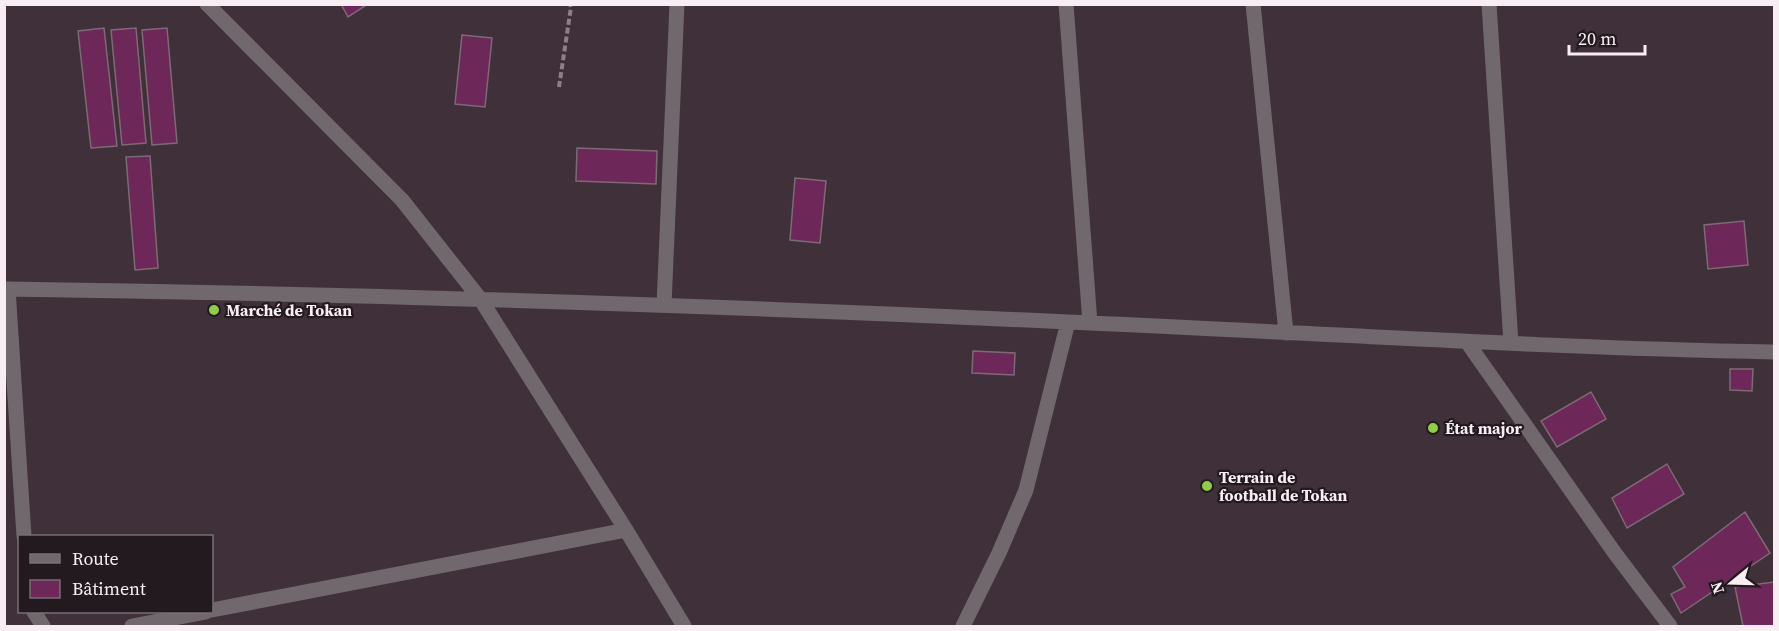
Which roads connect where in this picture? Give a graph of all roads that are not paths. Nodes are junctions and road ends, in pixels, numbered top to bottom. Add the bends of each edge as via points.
1 (207, 4) edge
2 (677, 4) edge
3 (1066, 4) edge
4 (1253, 4) edge
5 (1489, 4) edge
6 (6, 289) edge
7 (481, 300) junction
8 (664, 305) junction
9 (1068, 322) junction
10 (1090, 322) junction
11 (1286, 333) junction
12 (1467, 342) junction
13 (1511, 343) junction
14 (1774, 352) edge
15 (626, 530) junction
16 (24, 535) edge
17 (213, 610) edge
18 (35, 613) edge
19 (203, 613) edge
20 (173, 622) edge
21 (43, 627) edge
22 (132, 627) edge
23 (684, 627) edge
24 (963, 627) edge
25 (1670, 627) edge

1 - 7 street via 402,200
2 - 8 street
3 - 10 street
4 - 11 street
5 - 13 street
6 - 7 street
6 - 16 street
7 - 8 street
7 - 15 street
8 - 9 street
9 - 10 street
9 - 24 street via 1026,490
10 - 11 street
11 - 12 street
12 - 13 street
12 - 25 street
13 - 14 street
15 - 17 street
15 - 23 street
18 - 21 street
19 - 20 street
20 - 22 street

